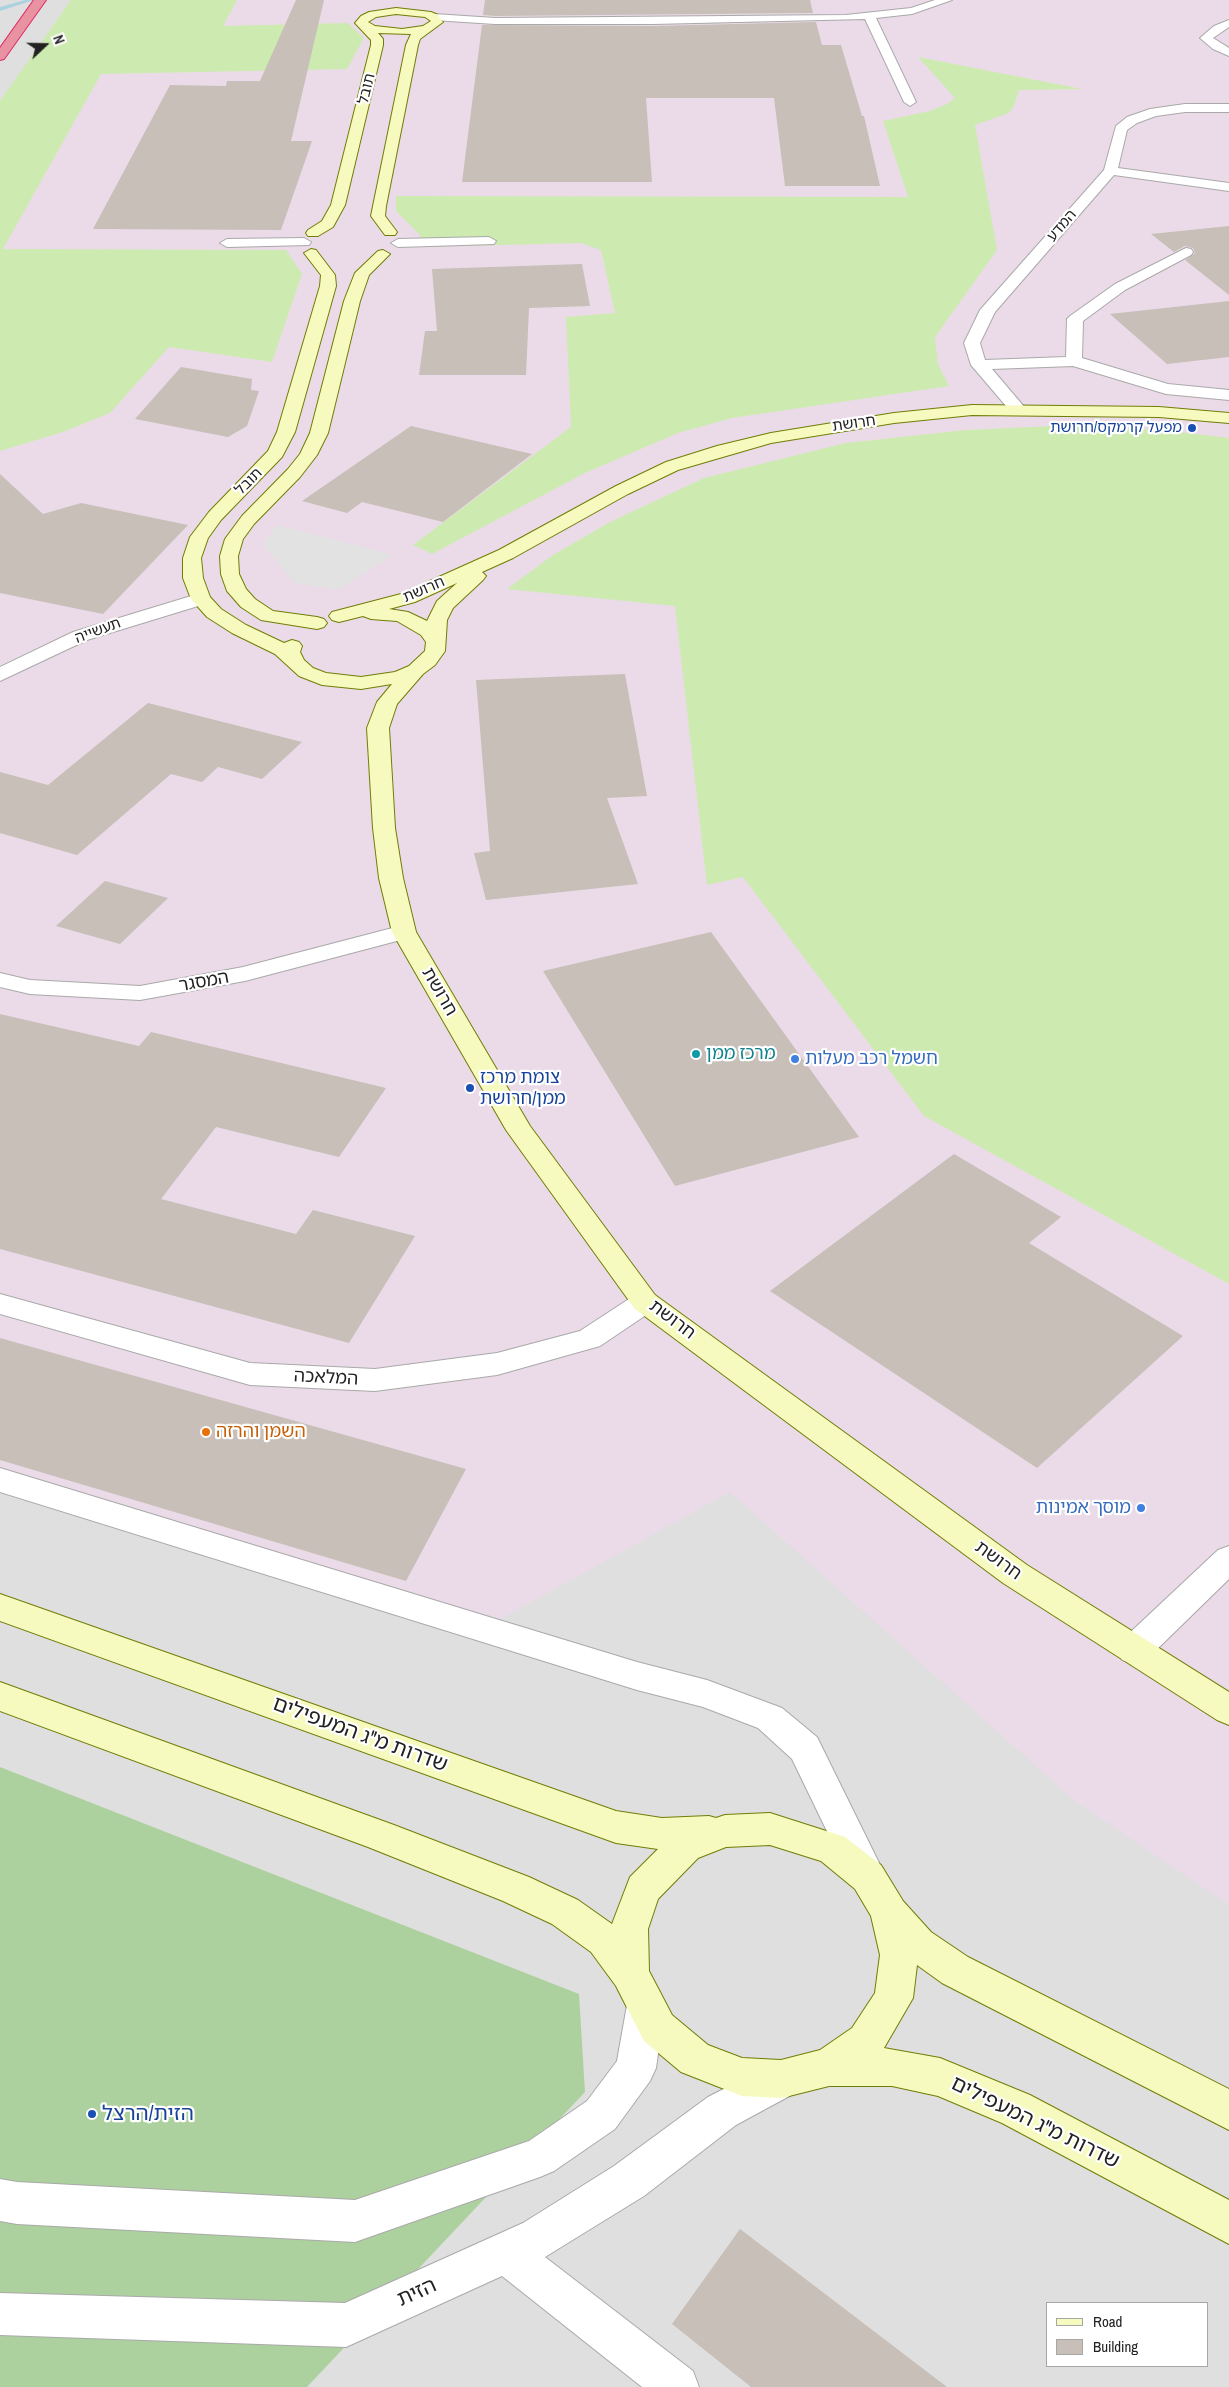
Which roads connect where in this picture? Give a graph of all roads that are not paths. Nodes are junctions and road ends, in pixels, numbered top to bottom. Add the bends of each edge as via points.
1 (40, 0) edge
2 (386, 0) edge
3 (419, 0) edge
4 (946, 0) edge
5 (373, 14) junction
6 (870, 17) junction
7 (430, 21) junction
8 (1229, 24) edge
9 (365, 26) junction
10 (1229, 52) edge
11 (0, 56) edge
12 (910, 102) dead end
13 (1229, 108) edge
14 (1111, 172) junction
15 (1229, 187) edge
16 (345, 226) dead end
17 (367, 227) dead end
18 (394, 238) junction
19 (488, 241) dead end
20 (227, 243) dead end
21 (309, 243) junction
22 (1186, 252) dead end
23 (383, 254) junction
24 (337, 259) dead end
25 (353, 259) dead end
26 (1074, 361) junction
27 (979, 365) junction
28 (1229, 395) edge
29 (1018, 409) junction
30 (1229, 418) edge
31 (506, 554) junction
32 (201, 599) junction
33 (339, 616) junction
34 (317, 623) junction
35 (435, 641) junction
36 (295, 663) junction
37 (416, 670) junction
38 (0, 675) edge
39 (322, 679) junction
40 (378, 728) junction
41 (404, 932) junction
42 (0, 980) edge
43 (645, 1302) junction
44 (0, 1304) edge
45 (0, 1480) edge
46 (1229, 1559) edge
47 (0, 1607) edge
48 (1134, 1650) junction
49 (0, 1696) edge
50 (1229, 1710) edge
51 (725, 1831) junction
52 (868, 1877) junction
53 (889, 1912) junction
54 (638, 1989) junction
55 (828, 2067) junction
56 (782, 2079) junction
57 (1229, 2110) edge
58 (0, 2200) edge
59 (1229, 2223) edge
60 (506, 2253) junction
61 (0, 2314) edge
62 (677, 2387) edge

1 - 11 highway
2 - 5 street
3 - 7 street
4 - 6 street via 912,11
5 - 7 street via 403,11
5 - 9 street via 365,18 362,23
6 - 7 street
6 - 12 street
7 - 9 street via 388,32
7 - 18 street, תובל via 412,45 379,206 378,216
8 - 10 street via 1206,38
9 - 21 street, תובל via 377,39 377,45 338,205 328,224
13 - 14 street, המדע via 1186,108 1154,112 1132,120 1121,130
14 - 15 street
14 - 27 street, המדע via 988,310 972,343
16 - 21 street
17 - 18 street
18 - 19 street
18 - 23 street, תובל via 396,247
20 - 21 street
21 - 24 street
21 - 32 street, תובל via 328,275 328,286 286,432 276,453 199,537 192,558 192,578
22 - 26 street via 1120,287 1075,319
23 - 25 street
23 - 34 street, תובל via 362,273 319,433 308,455 248,520 234,539 229,556 230,574 237,592 248,603 268,616
26 - 27 street
26 - 28 street via 1166,390
27 - 29 street, המדע
29 - 30 street, חרושת via 1159,412
29 - 31 street, חרושת via 894,418 771,438 723,450 672,466
31 - 33 street, חרושת via 408,598
31 - 35 street, חרושת via 474,577 444,605 437,620
32 - 36 street, תובל via 214,613 282,650
32 - 38 street, תעשייה via 80,636
33 - 34 street
33 - 35 street via 367,613 401,616 417,622 429,631
34 - 36 street via 302,631 293,641 290,652
35 - 37 street, חרושת via 435,651
36 - 39 street, תובל
37 - 39 street via 400,677 361,684
37 - 40 street, חרושת via 387,702
39 - 40 street, חרושת via 351,692
40 - 41 street, חרושת via 384,828 391,878
41 - 42 street, המסגר via 246,974 140,993 30,987
41 - 43 street, חרושת via 519,1130
43 - 44 street, המלאכה via 590,1339 497,1364 375,1380 250,1374
43 - 48 street, חרושת via 1015,1574
45 - 52 street via 628,1673 707,1694 770,1718 805,1748
46 - 48 street
47 - 51 street, שדרות מ"ג המעפילים via 616,1827 662,1834
48 - 50 street, חרושת
49 - 54 street via 516,1889 573,1917 604,1940
51 - 52 street, שדרות מ"ג המעפילים via 770,1829 832,1848
51 - 54 street via 685,1847 643,1889 629,1929
52 - 53 street
53 - 55 street via 899,1955 894,1998 866,2041
53 - 57 street via 918,1944 956,1970
54 - 56 street via 658,2028 695,2059 742,2077
54 - 58 street via 636,2068 601,2115 540,2157 354,2221
55 - 56 street
55 - 59 street, שדרות מ"ג המעפילים via 892,2067 940,2077 1016,2109
56 - 60 street, הזית via 722,2111 629,2181 538,2238
60 - 61 street, הזית via 346,2325
60 - 62 street

